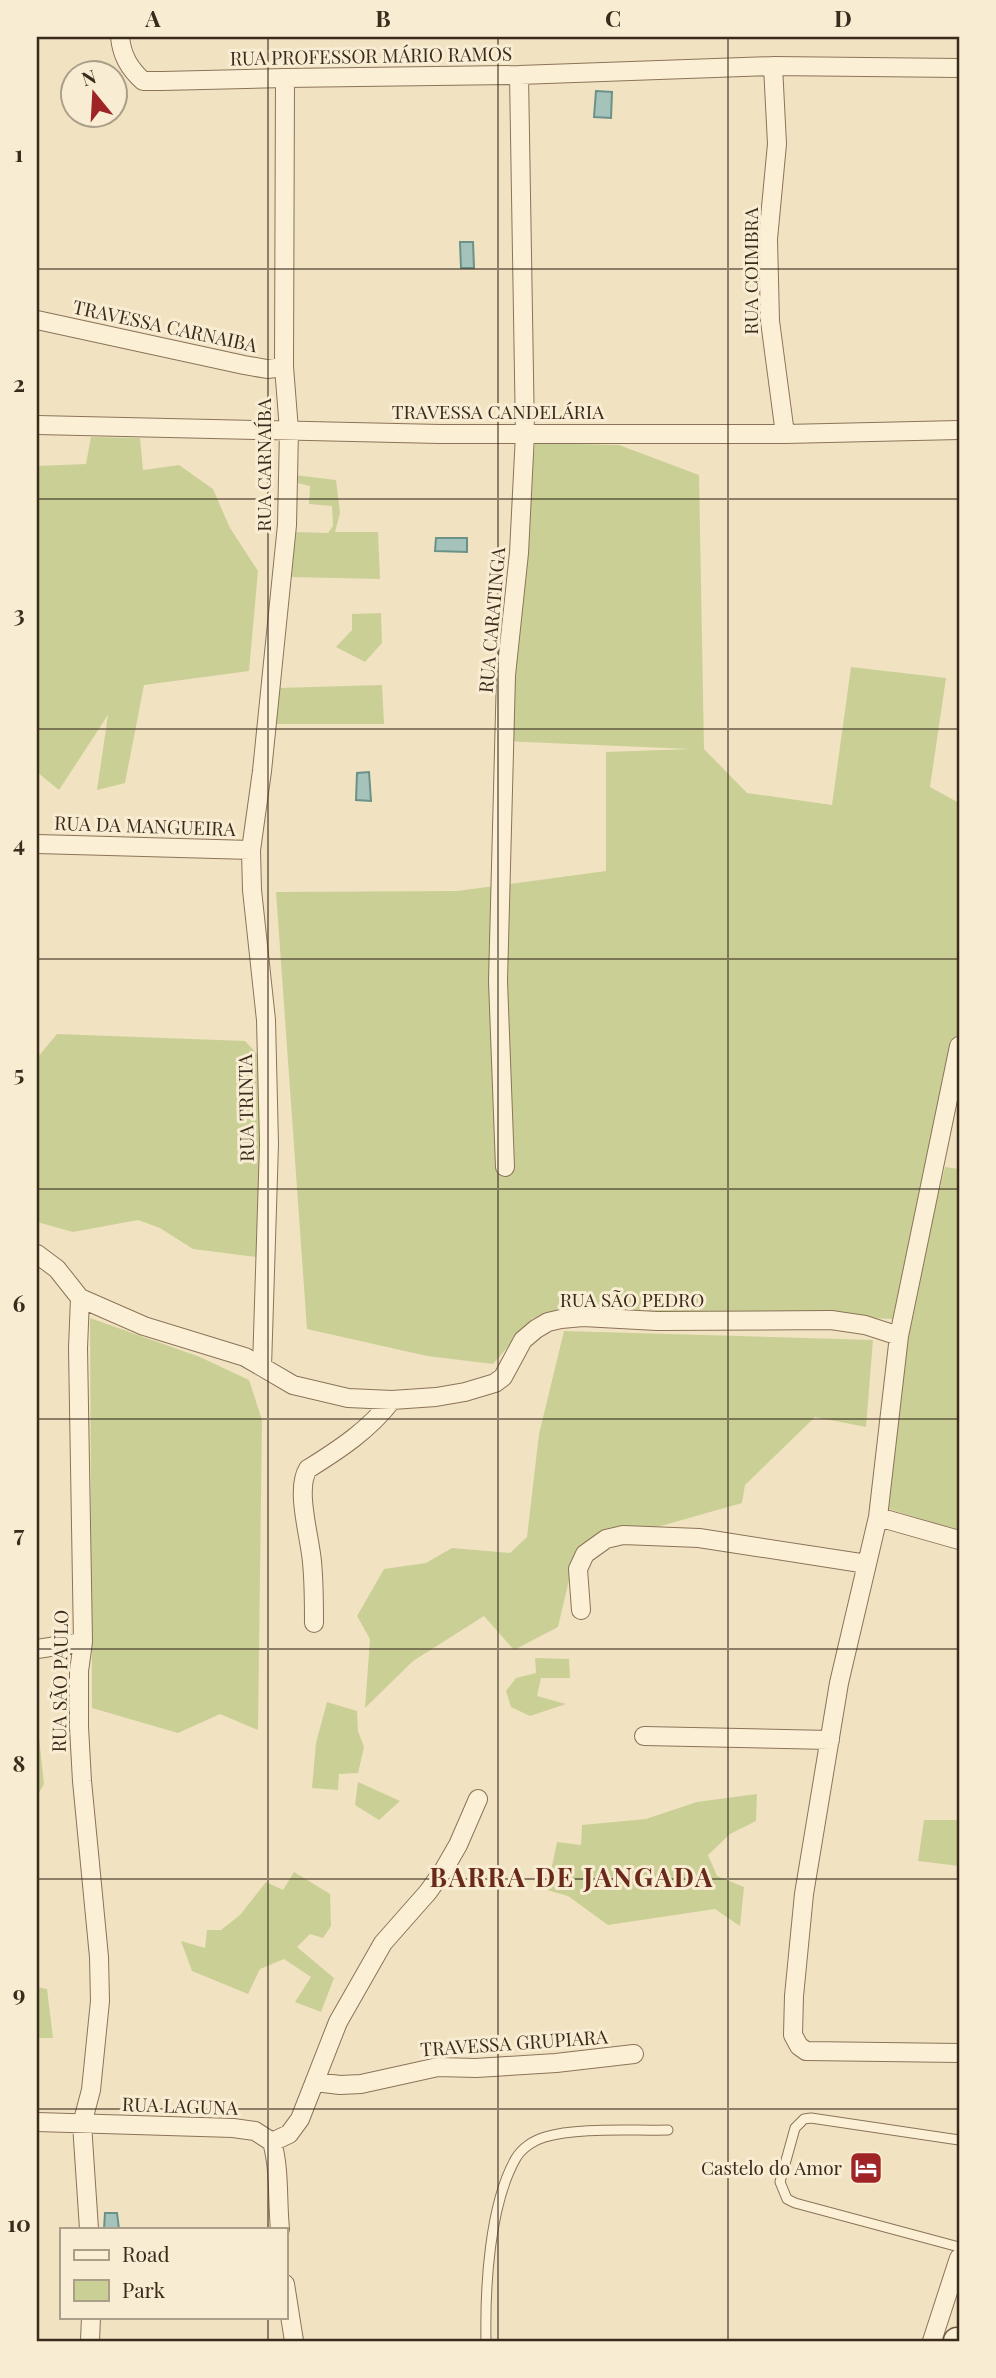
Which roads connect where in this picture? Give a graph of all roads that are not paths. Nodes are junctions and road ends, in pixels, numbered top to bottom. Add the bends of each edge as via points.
1 (120, 37) edge
2 (773, 65) junction
3 (959, 68) edge
4 (519, 75) junction
5 (285, 78) junction
6 (37, 320) edge
7 (284, 367) junction
8 (37, 425) edge
9 (289, 430) junction
10 (959, 430) edge
11 (525, 434) junction
12 (785, 434) junction
13 (37, 844) edge
14 (251, 850) junction
15 (959, 1046) edge
16 (956, 1073) edge
17 (505, 1167) dead end
18 (37, 1254) edge
19 (80, 1298) junction
20 (899, 1336) junction
21 (262, 1367) junction
22 (392, 1400) junction
23 (878, 1517) junction
24 (959, 1541) edge
25 (867, 1564) junction
26 (582, 1610) dead end
27 (314, 1623) dead end
28 (83, 1642) junction
29 (37, 1649) edge
30 (644, 1736) dead end
31 (830, 1740) junction
32 (478, 1798) dead end
33 (959, 2053) edge
34 (634, 2054) dead end
35 (315, 2082) junction
36 (37, 2122) edge
37 (82, 2124) junction
38 (668, 2130) dead end
39 (959, 2140) edge
40 (272, 2142) junction
41 (89, 2228) edge
42 (280, 2228) edge
43 (959, 2247) edge
44 (959, 2258) edge
45 (287, 2297) edge
46 (90, 2318) edge
47 (90, 2341) edge
48 (294, 2341) edge
49 (486, 2341) edge
50 (932, 2341) edge

1 - 5 street, RUA PROFESSOR MÁRIO RAMOS via 129,68 142,81
2 - 3 street, RUA PROFESSOR MÁRIO RAMOS
2 - 4 street, RUA PROFESSOR MÁRIO RAMOS
2 - 12 street, RUA COIMBRA via 777,144 768,239 769,321
4 - 5 street, RUA PROFESSOR MÁRIO RAMOS
4 - 11 street, RUA CARATINGA
5 - 7 street, RUA CARNAÍBA
6 - 7 street, TRAVESSA CARNAIBA via 244,365
7 - 9 street, RUA CARNAÍBA
8 - 9 street, TRAVESSA CANDELÁRIA
9 - 11 street, TRAVESSA CANDELÁRIA
9 - 14 street, RUA CARNAÍBA via 286,525
10 - 12 street, TRAVESSA CANDELÁRIA
11 - 12 street, TRAVESSA CANDELÁRIA
11 - 17 street, RUA CARATINGA via 506,675 498,953
13 - 14 street, RUA DA MANGUEIRA
14 - 21 street, RUA TRINTA via 266,1020 269,1144
15 - 16 street
16 - 20 street
18 - 19 street via 57,1269
19 - 21 street, RUA SÃO PEDRO
19 - 28 street, RUA SÃO PAULO
20 - 22 street, RUA SÃO PEDRO via 831,1320 561,1319 542,1325 523,1340 495,1383 465,1392
20 - 23 street
21 - 22 street, RUA SÃO PEDRO via 293,1385 348,1398
22 - 27 street via 365,1430 305,1473
23 - 24 street
23 - 25 street
25 - 26 street via 699,1538 623,1535 606,1539 585,1554 578,1569
25 - 31 street
28 - 29 street
28 - 37 street, RUA SÃO PAULO via 79,1727 100,2001 91,2090
30 - 31 street
31 - 33 street via 804,1894 793,2035 799,2046 813,2052
32 - 35 street via 443,1871 383,1943 338,2022
34 - 35 street, TRAVESSA GRUPIARA via 556,2063 438,2067 361,2084
35 - 40 street via 300,2119 289,2134
36 - 37 street, RUA LAGUNA
37 - 40 street, RUA LAGUNA via 233,2127 256,2131
37 - 41 street, RUA SÃO PAULO
38 - 49 lane via 564,2133 523,2148 507,2179 495,2221 488,2265
39 - 43 lane via 804,2119 795,2128 780,2182 787,2199 795,2203
40 - 42 street
44 - 50 street
45 - 48 street
46 - 47 street

